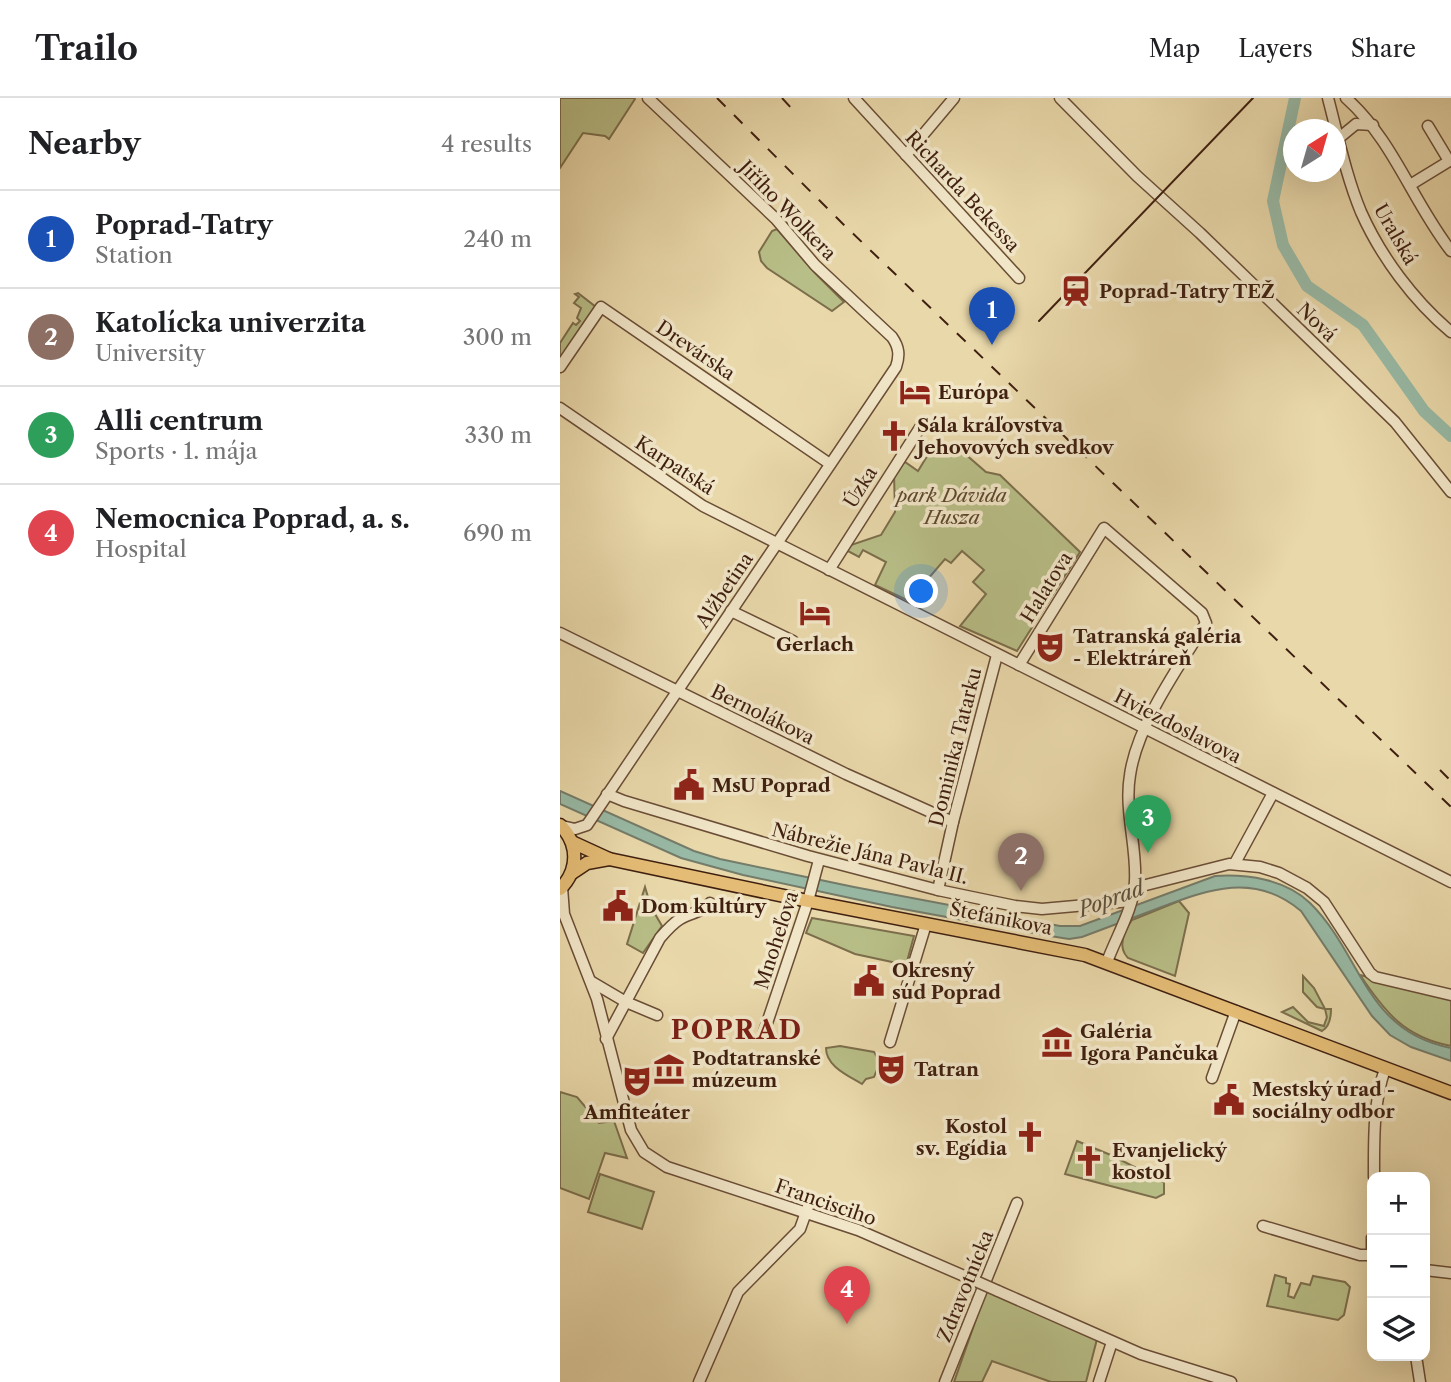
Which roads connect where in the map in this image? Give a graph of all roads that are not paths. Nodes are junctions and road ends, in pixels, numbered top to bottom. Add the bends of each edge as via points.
1 (648, 98) edge
2 (854, 98) edge
3 (954, 98) edge
4 (1060, 98) edge
5 (1328, 98) edge
6 (1346, 98) edge
7 (1334, 119) edge
8 (1373, 125) junction
9 (1428, 126) dead end
10 (1346, 132) edge
11 (906, 155) junction
12 (1450, 160) edge
13 (1346, 165) edge
14 (1409, 185) junction
15 (1451, 251) edge
16 (1019, 278) dead end
17 (1451, 332) edge
18 (899, 350) joint
19 (560, 367) edge
20 (560, 408) edge
21 (923, 423) dead end
22 (830, 464) junction
23 (1451, 492) edge
24 (777, 543) junction
25 (829, 570) junction
26 (731, 611) junction
27 (560, 633) edge
28 (793, 641) dead end
29 (997, 655) junction
30 (1019, 665) junction
31 (677, 691) junction
32 (1143, 728) junction
33 (1273, 793) junction
34 (604, 799) junction
35 (953, 822) junction
36 (561, 826) edge
37 (572, 842) junction
38 (609, 859) junction
39 (819, 860) junction
40 (1235, 863) junction
41 (572, 873) junction
42 (1451, 882) edge
43 (561, 888) edge
44 (1135, 888) junction
45 (938, 890) junction
46 (809, 897) junction
47 (710, 903) dead end
48 (1130, 904) junction
49 (562, 912) edge
50 (926, 924) junction
51 (1107, 962) junction
52 (592, 982) junction
53 (1451, 995) edge
54 (626, 1002) junction
55 (1236, 1012) junction
56 (657, 1015) dead end
57 (765, 1032) dead end
58 (606, 1039) junction
59 (890, 1042) dead end
60 (1385, 1069) junction
61 (1212, 1078) dead end
62 (1451, 1093) edge
63 (1374, 1172) edge
64 (810, 1201) dead end
65 (1017, 1203) dead end
66 (807, 1213) junction
67 (1263, 1226) dead end
68 (1367, 1255) edge
69 (1430, 1271) edge
70 (1451, 1273) edge
71 (1112, 1342) junction
72 (1417, 1361) edge
73 (699, 1382) edge
74 (945, 1382) edge
75 (1099, 1382) edge
76 (1231, 1382) edge
77 (1420, 1382) edge

1 - 18 street, Jiřího Wolkera via 776,219 815,265 892,337
2 - 11 street, Richarda Bekessa
3 - 11 street
4 - 23 street, Nová via 1395,422
5 - 7 street, Uralská
6 - 8 street
8 - 10 street via 1356,124
8 - 14 street
9 - 12 street
11 - 16 street, Richarda Bekessa
12 - 14 street
13 - 17 street, Uralská via 1370,230 1390,264
14 - 15 street
18 - 22 street, Alžbetina via 896,367
19 - 22 street, Drevárska via 601,307
20 - 24 street, Karpatská via 689,497
21 - 25 street, Úzka
22 - 24 street, Alžbetina
24 - 25 street, Hviezdoslavova
24 - 26 street, Alžbetina
25 - 29 street, Hviezdoslavova
26 - 28 street
26 - 31 street, Alžbetina
27 - 31 street, Bernolákova
29 - 30 street, Hviezdoslavova
29 - 35 street, Dominika Tatarku
30 - 32 street, Hviezdoslavova
30 - 32 street, Halatova via 1104,528 1202,613 1206,623
31 - 34 street, Alžbetina
31 - 35 street, Bernolákova
32 - 33 street, Hviezdoslavova
32 - 44 street via 1129,783
33 - 40 street
33 - 42 street, Hviezdoslavova
34 - 36 street, Alžbetina via 587,825 575,829
34 - 39 street, Nábrežie Jána Pavla II. via 624,801
35 - 45 street, Dominika Tatarku
36 - 37 main road
37 - 38 main road, Štefánikova
37 - 41 main road
38 - 41 main road via 587,863
38 - 46 main road, Štefánikova
39 - 45 street, Nábrežie Jána Pavla II.
39 - 46 street, Mnoheľova
40 - 44 street
40 - 53 street via 1279,873 1316,895 1376,977
41 - 43 main road
43 - 49 street, Francisciho
44 - 48 street
45 - 48 street, Nábrežie Jána Pavla II. via 1042,909
46 - 50 main road, Štefánikova
46 - 57 street, Mnoheľova
47 - 54 street via 667,929
48 - 51 street
49 - 52 street, Francisciho
50 - 51 main road, Štefánikova
50 - 59 street
51 - 55 main road, Štefánikova
52 - 54 street
52 - 58 street, Francisciho
54 - 56 street
54 - 58 street
55 - 60 main road, Štefánikova
55 - 61 street
58 - 66 street, Francisciho via 631,1130 644,1152 667,1167
60 - 62 main road, Štefánikova
60 - 63 street via 1376,1112
64 - 66 street
65 - 74 street, Zdravotnícka
66 - 71 street, Francisciho, bridge via 858,1230
66 - 73 street via 800,1229 738,1292
67 - 68 street
69 - 70 street
71 - 75 street
71 - 76 street, Francisciho
72 - 77 street

